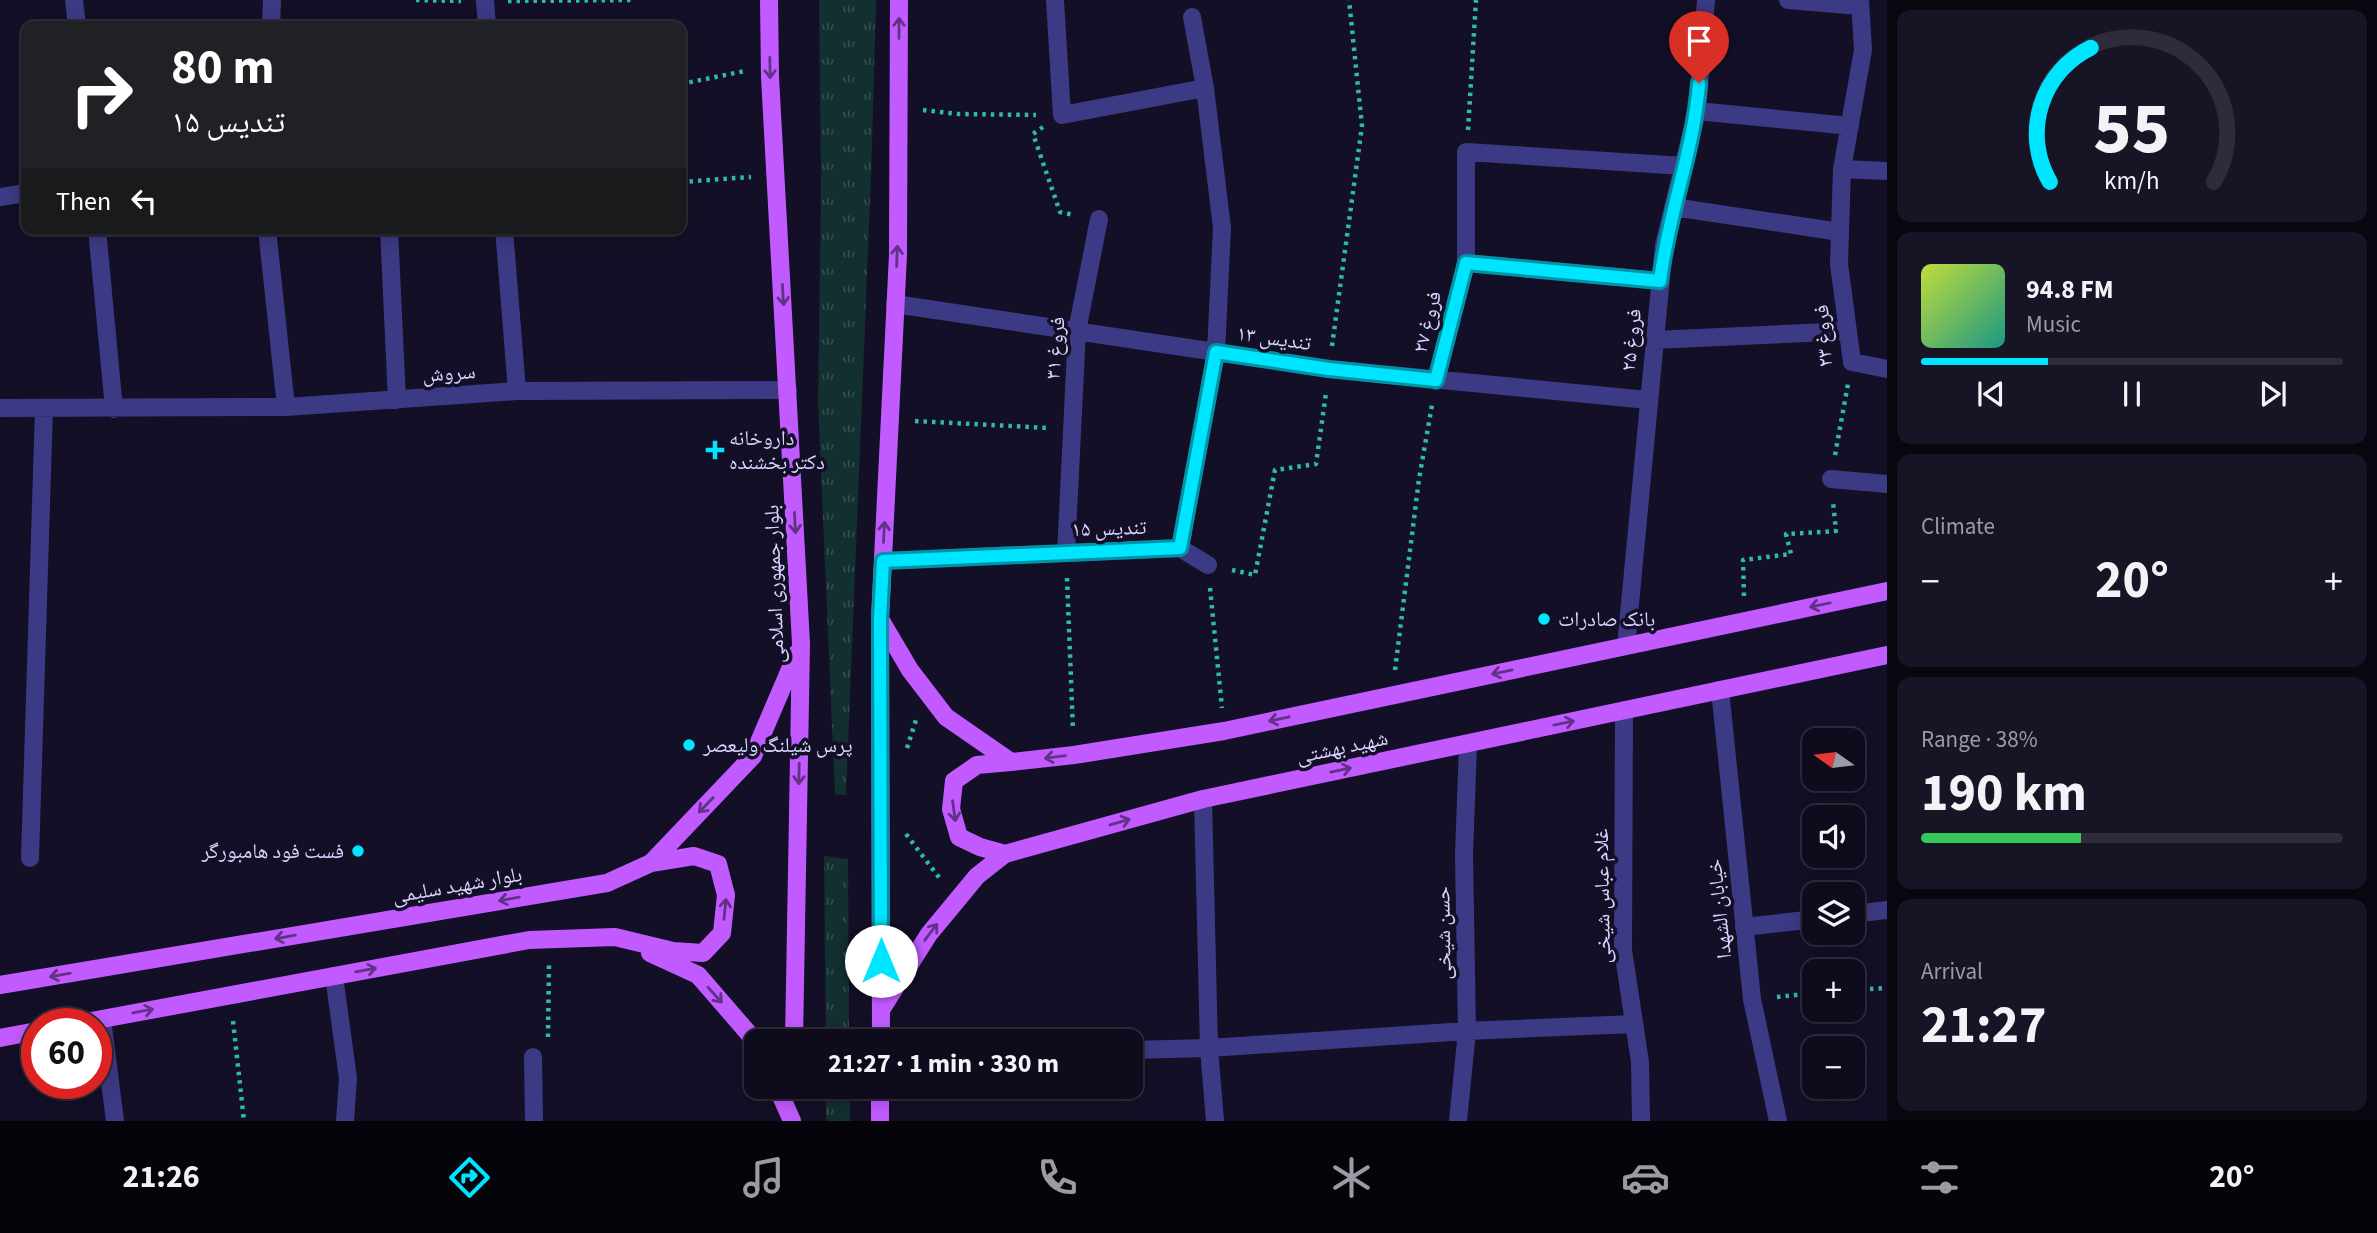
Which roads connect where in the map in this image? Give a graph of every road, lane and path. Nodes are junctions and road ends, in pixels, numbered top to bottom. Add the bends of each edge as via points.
1 (74, 0) edge
2 (272, 0) edge
3 (416, 0) edge
4 (634, 0) edge
5 (769, 0) edge
6 (899, 0) edge
7 (1055, 0) edge
8 (1476, 0) edge
9 (1706, 0) edge
10 (1788, 0) edge
11 (485, 1) edge
12 (1860, 3) edge
13 (1192, 17) dead end
14 (76, 21) edge
15 (271, 21) edge
16 (487, 21) edge
17 (770, 66) junction
18 (686, 83) edge
19 (1205, 88) junction
20 (899, 108) junction
21 (1697, 111) junction
22 (1062, 115) junction
23 (1850, 126) junction
24 (1466, 152) junction
25 (1684, 166) junction
26 (1842, 169) junction
27 (1887, 171) edge
28 (776, 175) junction
29 (686, 182) edge
30 (21, 194) edge
31 (0, 197) edge
32 (1673, 207) junction
33 (1100, 219) joint
34 (1840, 232) junction
35 (98, 235) edge
36 (268, 235) edge
37 (389, 235) edge
38 (504, 235) edge
39 (1466, 263) junction
40 (1660, 281) junction
41 (895, 304) junction
42 (1077, 331) junction
43 (1848, 331) junction
44 (1654, 340) junction
45 (1216, 352) junction
46 (1852, 362) junction
47 (1887, 369) edge
48 (1436, 380) junction
49 (788, 390) junction
50 (517, 391) junction
51 (397, 400) junction
52 (1648, 400) junction
53 (286, 407) junction
54 (0, 408) edge
55 (44, 408) junction
56 (114, 409) junction
57 (889, 420) junction
58 (1072, 429) junction
59 (1831, 479) junction
60 (1887, 484) edge
61 (1180, 548) junction
62 (1066, 553) junction
63 (883, 561) junction
64 (1208, 565) dead end
65 (1887, 591) edge
66 (880, 619) junction
67 (1745, 621) junction
68 (801, 643) junction
69 (1626, 646) junction
70 (1887, 655) edge
71 (1720, 690) junction
72 (926, 691) junction
73 (1392, 695) junction
74 (1624, 710) junction
75 (1468, 744) junction
76 (1074, 755) junction
77 (904, 756) dead end
78 (1011, 762) junction
79 (1203, 799) junction
80 (899, 825) dead end
81 (1005, 854) junction
82 (30, 858) dead end
83 (651, 863) junction
84 (956, 900) junction
85 (1887, 910) edge
86 (1865, 913) edge
87 (1802, 920) edge
88 (1744, 927) junction
89 (615, 937) junction
90 (550, 939) junction
91 (334, 976) junction
92 (0, 985) edge
93 (1887, 988) edge
94 (1865, 989) edge
95 (1802, 994) edge
96 (229, 996) junction
97 (1752, 999) junction
98 (881, 1010) junction
99 (112, 1017) edge
100 (1634, 1024) junction
101 (745, 1029) edge
102 (794, 1029) edge
103 (881, 1029) edge
104 (1467, 1031) junction
105 (21, 1034) edge
106 (0, 1038) edge
107 (1209, 1048) junction
108 (1143, 1050) edge
109 (533, 1057) joint
110 (112, 1097) edge
111 (783, 1099) edge
112 (793, 1099) edge
113 (880, 1099) edge
114 (115, 1121) edge
115 (244, 1121) edge
116 (345, 1121) edge
117 (534, 1121) edge
118 (793, 1121) edge
119 (880, 1121) edge
120 (1215, 1121) edge
121 (1458, 1121) edge
122 (1640, 1121) edge
123 (1778, 1121) edge

1 - 14 street
2 - 15 street
3 - 11 path
4 - 11 path
5 - 17 main road, بلوار جمهوری اسلامی
20 -> 6 main road
7 - 22 street
8 - 24 path
9 - 21 street, فروغ ۲۵
10 - 12 street
11 - 16 street
12 - 23 street, فروغ ۲۳ via 1863,50
13 - 19 street
17 - 18 path
17 -> 28 main road, بلوار جمهوری اسلامی
19 - 22 street
19 - 45 street via 1222,228
20 - 22 path
41 -> 20 main road
21 - 23 street
21 - 25 street, فروغ ۲۵
22 - 33 path via 1033,134 1060,212
23 - 26 street, فروغ ۲۳
24 - 25 street
24 - 39 street, فروغ ۲۷
25 - 32 street, فروغ ۲۵
26 - 27 street
26 - 34 street, فروغ ۲۳
28 - 29 path
28 -> 49 main road, بلوار جمهوری اسلامی
30 - 31 street
32 - 34 street
32 - 40 street, فروغ ۲۵
33 - 42 street, فروغ ۳۱
34 - 43 street, فروغ ۲۳ via 1839,264
35 - 56 street
36 - 53 street
37 - 51 street
38 - 50 street
39 - 40 street
39 - 48 street, فروغ ۲۷
40 - 44 street, فروغ ۲۵
41 - 42 street, تندیس ۱۳
41 - 57 main road
42 - 45 street, تندیس ۱۳
42 - 58 street, فروغ ۳۱
43 - 44 street
43 - 46 street, فروغ ۲۳
44 - 52 street, فروغ ۲۵
45 - 48 street, تندیس ۱۳
45 - 61 street
46 - 47 street
46 - 59 path, فروغ ۲۳
48 - 52 street, تندیس ۱۳
48 - 73 path, فروغ ۲۷
49 - 50 street, سروش
49 -> 68 main road, بلوار جمهوری اسلامی
50 - 51 street, سروش
51 - 53 street, سروش
52 - 69 street, فروغ ۲۵
53 - 56 street, سروش
54 - 55 street, سروش
55 - 56 street, سروش
55 - 82 street
57 - 58 path
63 -> 57 main road
58 - 62 street, فروغ ۳۱
59 - 60 street
59 - 67 path, فروغ ۲۳ via 1836,531 1786,534 1791,554 1743,560
61 - 62 street, تندیس ۱۵
61 - 64 street
62 - 63 street, تندیس ۱۵
62 - 76 path
63 - 66 main road
65 -> 67 main road, شهید بهشتی
66 - 72 main road
66 - 98 main road
67 - 69 main road, شهید بهشتی
68 -> 83 main road, بلوار شهید سلیمی via 753,756
68 -> 102 main road, بلوار جمهوری اسلامی
69 -> 73 main road, شهید بهشتی
70 - 71 main road, شهید بهشتی
71 - 74 main road, شهید بهشتی
71 - 88 street, خیابان الشهدا
72 - 77 path
72 - 78 main road via 946,717
73 -> 76 main road, شهید بهشتی via 1224,731
75 -> 74 main road, شهید بهشتی
74 - 100 street, غلام عباس شیخی via 1623,950
79 -> 75 main road, شهید بهشتی
75 - 104 street, حسن شیخی via 1464,855
76 -> 78 main road, شهید بهشتی
78 -> 81 main road, شهید بهشتی via 977,765 954,781 951,809 959,837
81 -> 79 main road, شهید بهشتی
79 - 107 street
80 - 84 path
81 - 84 main road, شهید بهشتی
89 -> 83 main road via 703,953 722,933 726,895 718,864 694,856
83 -> 92 main road, بلوار شهید سلیمی via 607,883
98 -> 84 main road, شهید بهشتی
85 - 86 street
87 - 88 street
88 - 97 street, خیابان الشهدا
89 - 90 main road
89 -> 101 main road via 698,975
91 -> 90 main road
90 - 109 path via 548,1040 529,1041
91 - 96 main road
91 - 116 street via 348,1078
93 - 94 path
95 - 97 path
99 -> 96 main road
96 - 115 path
97 - 123 street, خیابان الشهدا
98 - 103 main road
100 - 104 street
100 - 122 street, غلام عباس شیخی via 1640,1062
104 - 107 street
104 - 121 street, حسن شیخی
105 - 106 main road
107 - 108 street
107 - 120 street
109 - 117 street
110 - 114 street
111 - 118 main road
112 - 118 main road
113 - 119 main road

